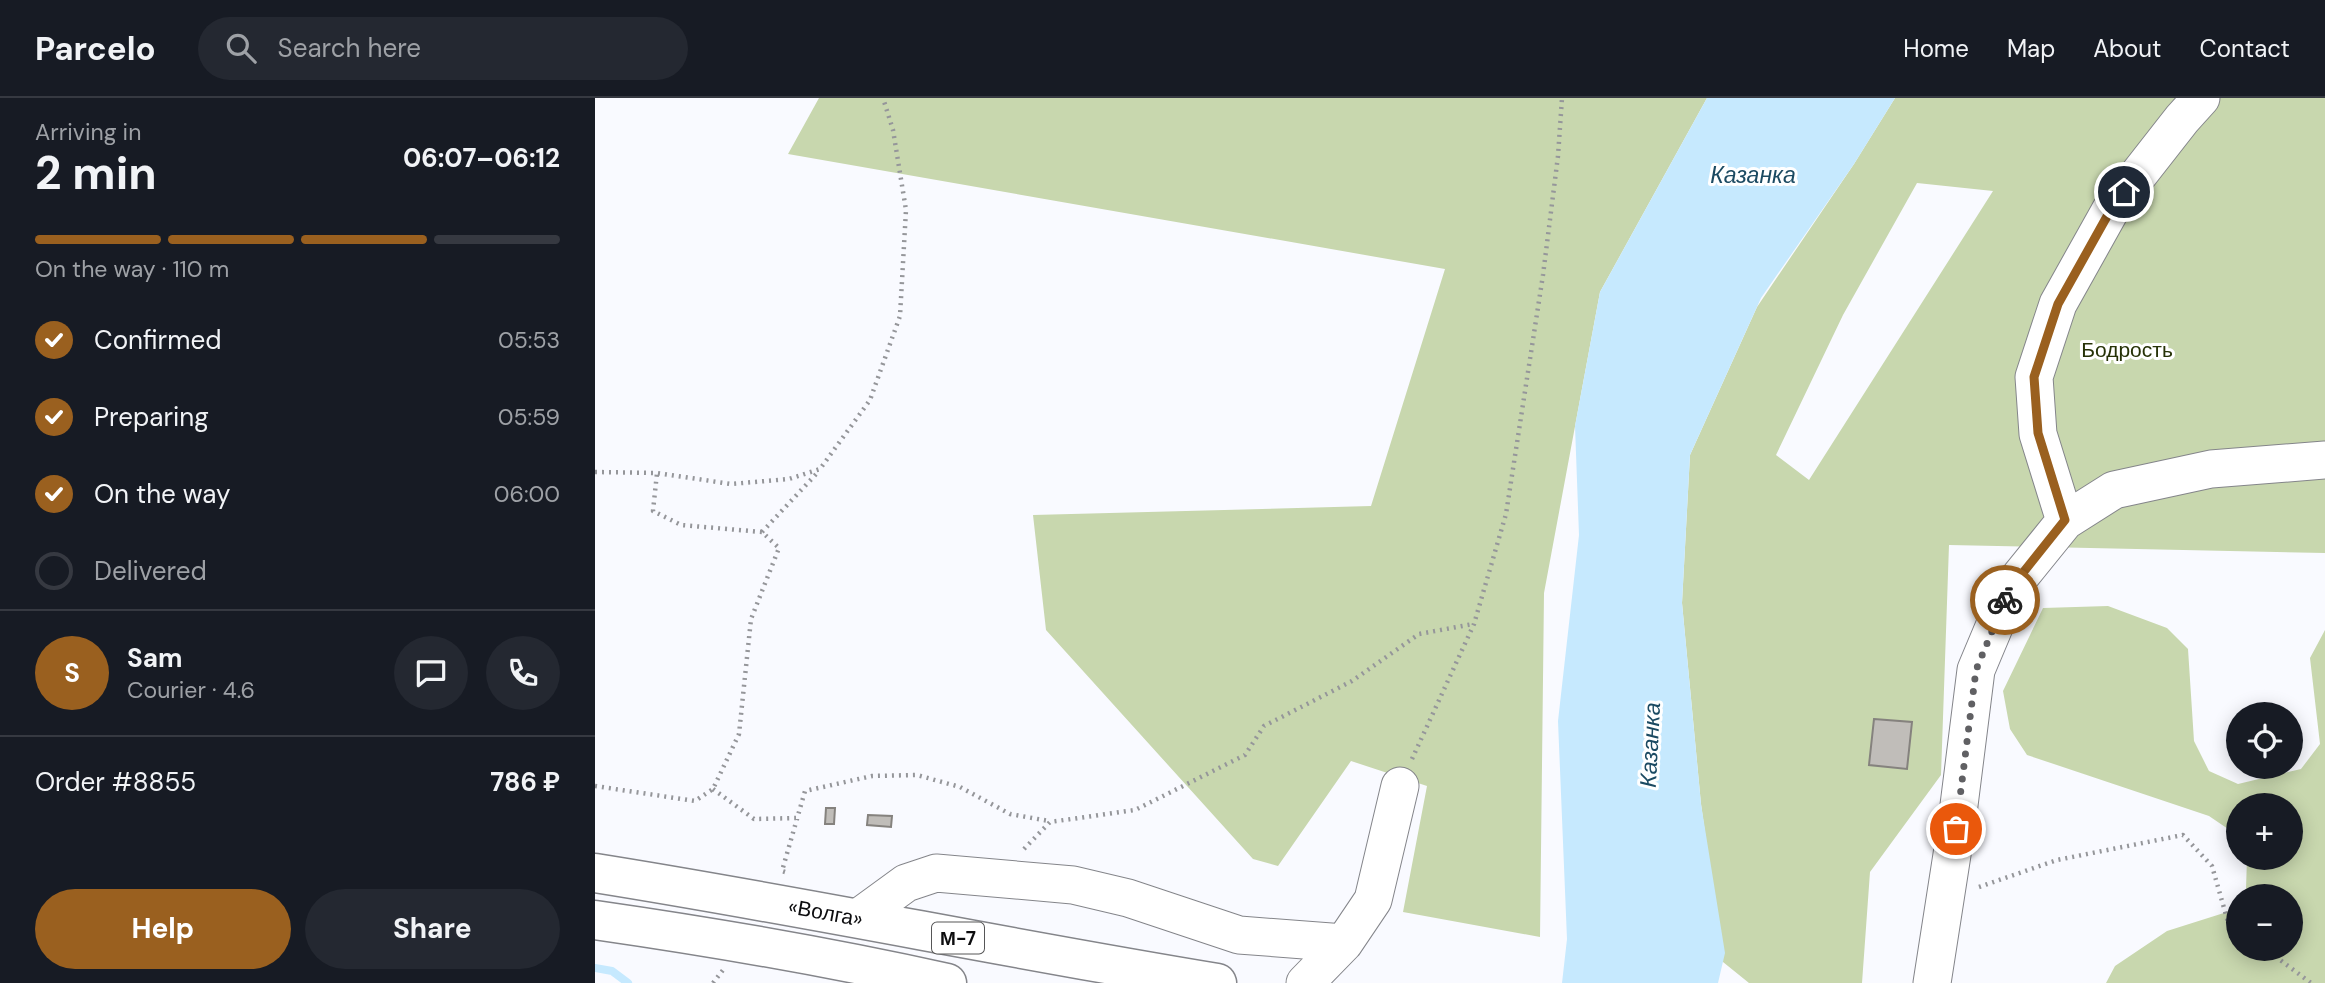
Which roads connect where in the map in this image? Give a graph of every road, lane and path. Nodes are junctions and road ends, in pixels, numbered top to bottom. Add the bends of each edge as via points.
1 (883, 98) edge
2 (1562, 98) edge
3 (2201, 98) edge
4 (2325, 460) edge
5 (820, 470) junction
6 (595, 472) edge
7 (657, 473) junction
8 (2065, 520) junction
9 (762, 532) junction
10 (1473, 624) junction
11 (595, 786) edge
12 (1400, 786) joint
13 (713, 789) junction
14 (796, 818) junction
15 (1050, 821) junction
16 (595, 873) edge
17 (794, 874) dead end
18 (998, 877) junction
19 (1945, 898) junction
20 (2226, 915) edge
21 (858, 918) junction
22 (595, 920) edge
23 (1344, 943) junction
24 (2281, 961) edge
25 (851, 972) edge
26 (947, 983) edge
27 (1217, 983) edge
28 (1305, 983) edge
29 (1932, 983) edge
30 (2311, 983) edge

1 - 5 path via 906,210 900,316 870,400
2 - 10 path via 1543,275 1506,514
3 - 8 street via 2110,211 2058,304 2034,377 2038,433
4 - 8 street via 2211,469 2114,489
5 - 7 path via 789,480 731,484
5 - 9 path
6 - 7 path
7 - 9 path via 653,511 681,525
8 - 19 street via 2010,589 1976,670
9 - 13 path via 779,548 751,619 739,734
10 - 12 path
10 - 15 path via 1419,634 1352,681 1264,726 1245,755 1135,810
11 - 13 path via 695,801
12 - 23 street via 1373,900
13 - 14 path via 754,819
14 - 15 path via 805,791 872,776 917,775 960,787 1010,814
14 - 17 path via 782,871
15 - 18 path
16 - 21 highway, «Волга» / М-7
18 - 21 street via 936,873 906,883
18 - 23 street via 1073,885 1128,898 1239,935
19 - 20 path via 2057,860 2183,835 2212,866
19 - 29 street
21 - 27 highway, «Волга» / М-7
22 - 25 highway, М-7 via 699,934
23 - 28 street
24 - 30 path
25 - 26 highway, М-7

